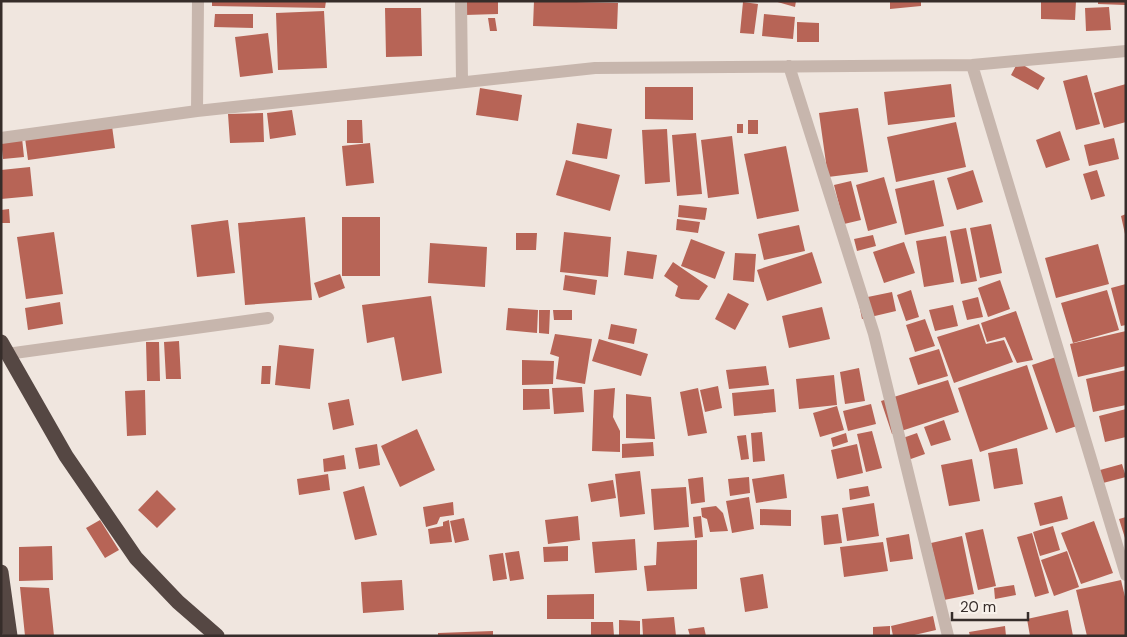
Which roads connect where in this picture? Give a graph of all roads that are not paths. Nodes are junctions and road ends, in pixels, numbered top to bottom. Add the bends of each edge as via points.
1 (198, 1) edge
2 (461, 1) edge
3 (1126, 51) edge
4 (972, 65) junction
5 (790, 66) junction
6 (462, 80) junction
7 (197, 110) junction
8 (1, 138) edge
9 (268, 318) dead end
10 (4, 348) edge
11 (1, 572) edge
12 (1126, 575) edge
13 (10, 636) edge
14 (217, 636) edge
15 (948, 636) edge

1 - 7 street
2 - 6 street
3 - 4 street
4 - 5 street
4 - 12 street
5 - 6 street via 595,68
5 - 15 street via 874,334
6 - 7 street
7 - 8 street
9 - 10 street
10 - 14 highway via 66,456 136,558 178,602
11 - 13 highway

